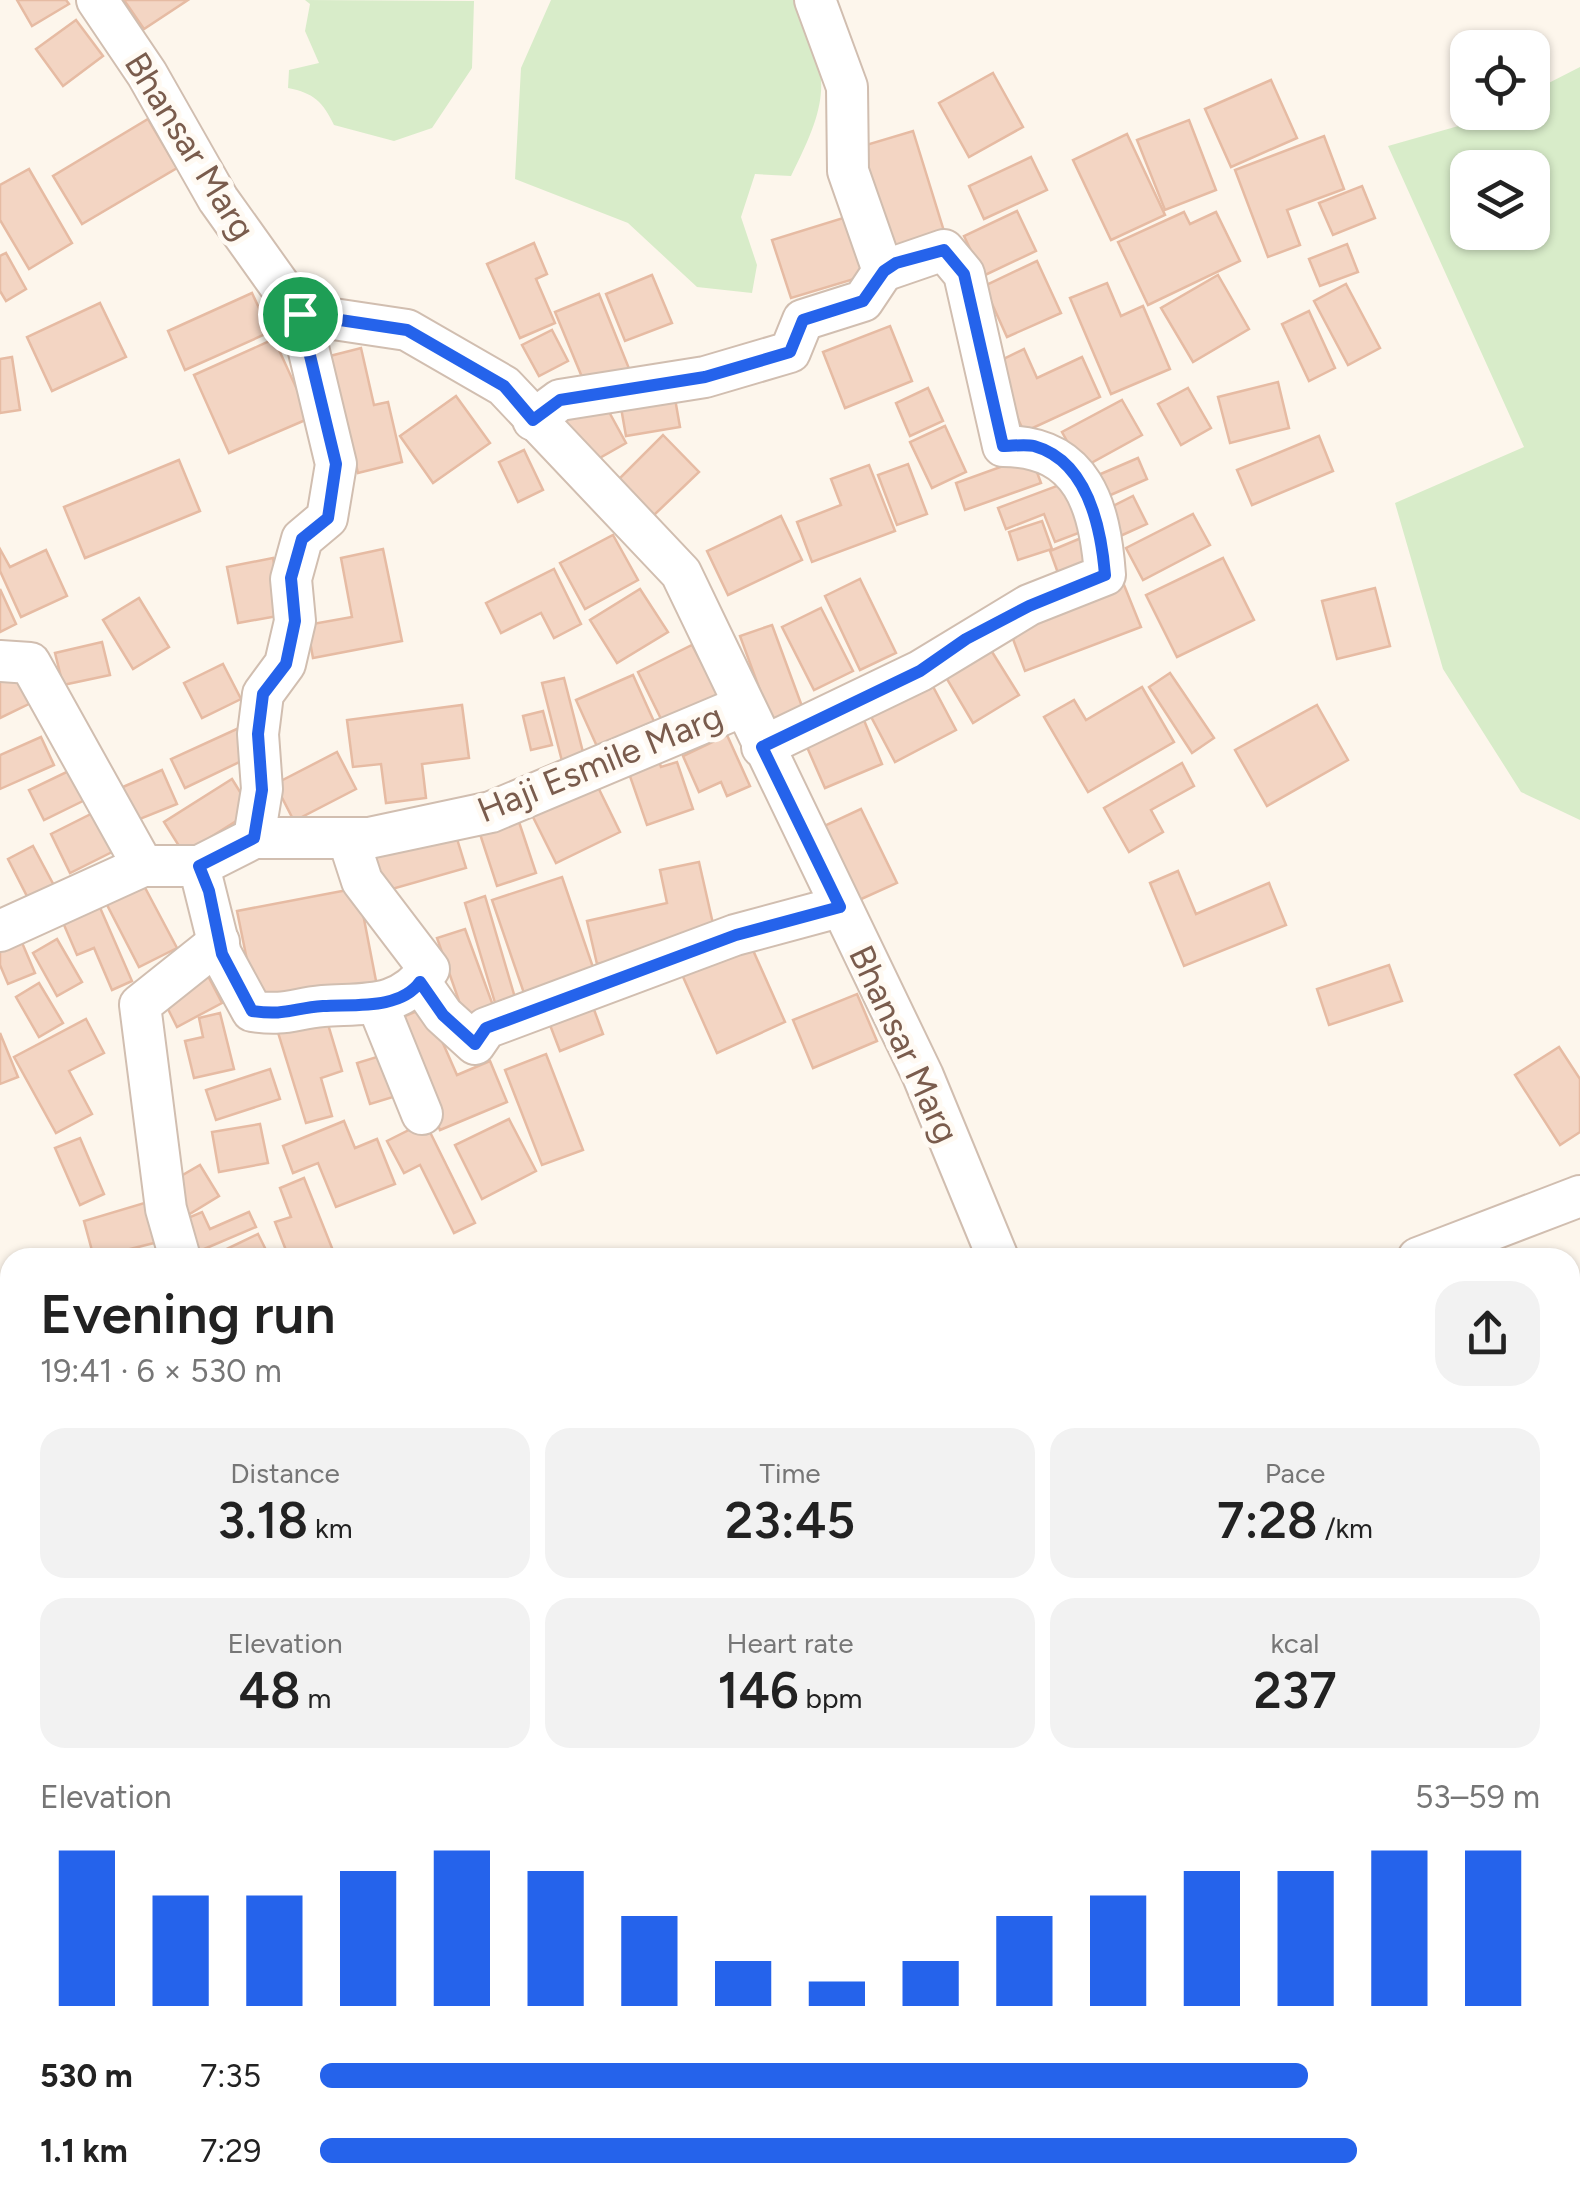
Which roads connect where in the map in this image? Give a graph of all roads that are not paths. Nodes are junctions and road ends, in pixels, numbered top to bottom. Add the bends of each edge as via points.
1 (97, 0) edge
2 (815, 0) edge
3 (884, 271) junction
4 (300, 314) junction
5 (533, 420) junction
6 (0, 661) edge
7 (743, 706) junction
8 (762, 747) junction
9 (254, 838) junction
10 (348, 838) junction
11 (142, 866) junction
12 (199, 866) junction
13 (840, 907) junction
14 (0, 931) edge
15 (220, 942) junction
16 (420, 982) junction
17 (377, 1002) junction
18 (422, 1114) dead end
19 (1580, 1196) edge
20 (177, 1248) edge
21 (994, 1248) edge
22 (1444, 1248) edge

1 - 4 street, Bhansar Marg via 218,200
2 - 3 street via 847,87 848,170
3 - 5 street via 863,301 803,320 790,352 705,377 560,400
3 - 8 street via 944,250 964,274 1003,446 1034,446 1068,466 1091,500 1105,575 1029,606 920,671
4 - 5 street, Bhansar Marg via 407,330 504,386
4 - 9 street via 336,464 328,518 302,539 291,578 295,621 286,664 263,694
5 - 7 street, Bhansar Marg via 681,573
6 - 11 street via 30,663
7 - 8 street, Bhansar Marg
7 - 10 street, Haji Esmile Marg via 491,812
8 - 13 street, Bhansar Marg
9 - 10 street, Haji Esmile Marg
9 - 12 street, Haji Esmile Marg
10 - 16 street via 362,881 429,969
11 - 12 street, Haji Esmile Marg
11 - 14 street, Haji Esmile Marg
12 - 15 street
13 - 16 street via 736,935 486,1028 475,1044
13 - 21 street, Bhansar Marg via 923,1076
15 - 17 street via 252,1011 284,1015
15 - 20 street via 140,1005 166,1209
16 - 17 street
17 - 18 street
19 - 22 street

